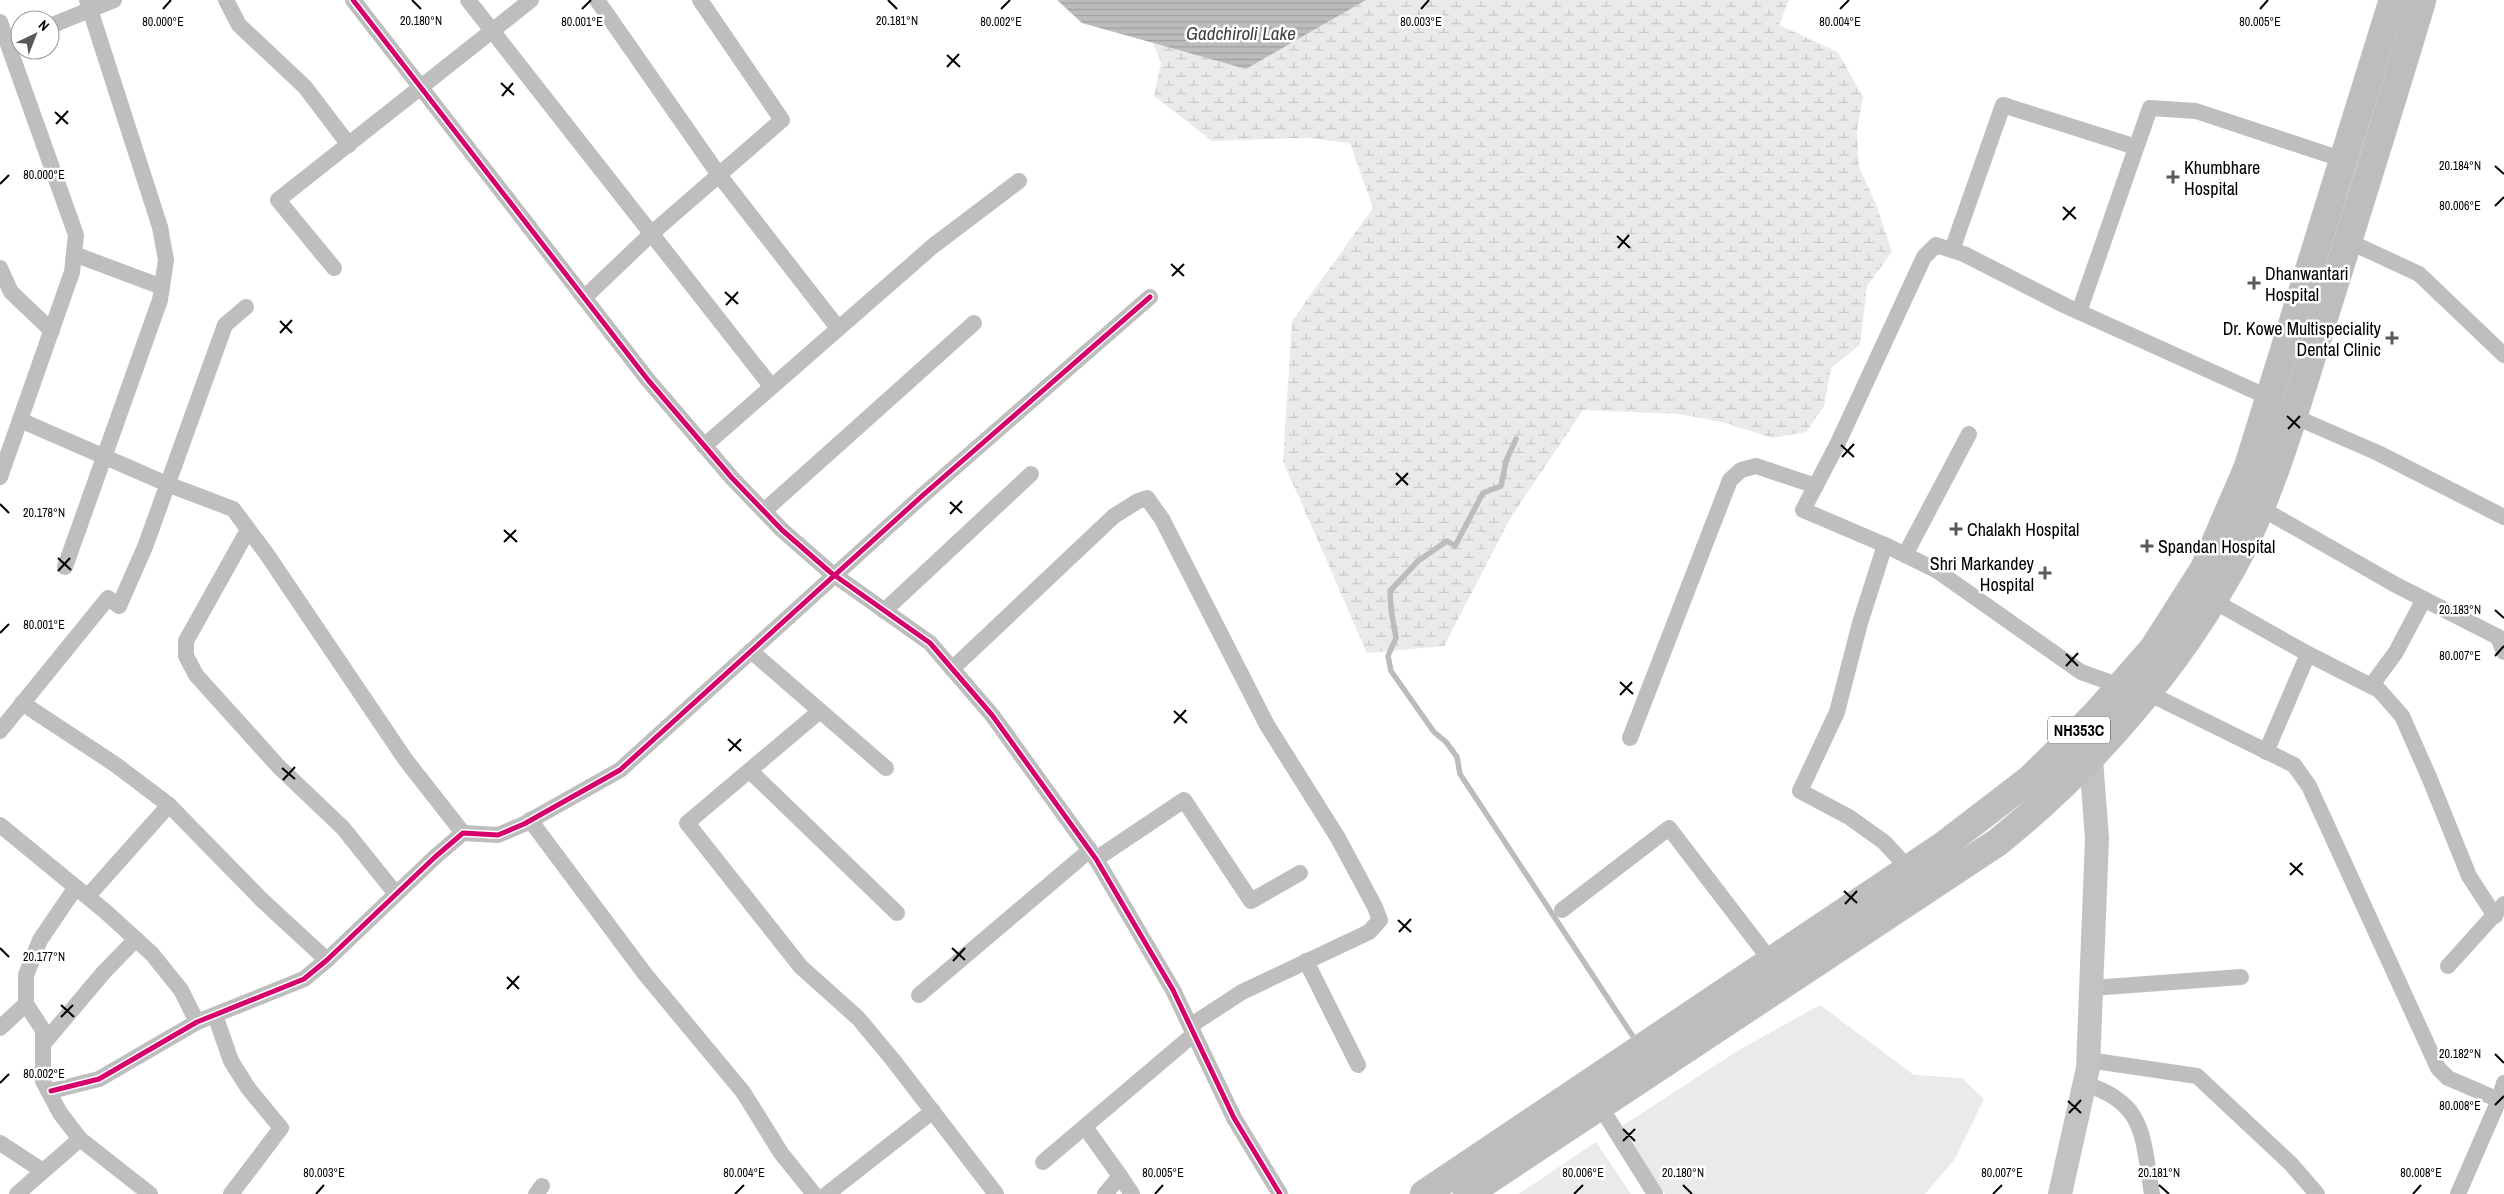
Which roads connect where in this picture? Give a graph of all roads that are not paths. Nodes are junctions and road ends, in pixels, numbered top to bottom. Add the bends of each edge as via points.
1 (114, 0) edge
2 (226, 0) edge
3 (352, 0) edge
4 (468, 0) edge
5 (531, 0) edge
6 (597, 0) edge
7 (700, 0) edge
8 (2393, 0) edge
9 (2422, 0) edge
10 (89, 5) edge
11 (60, 21) edge
12 (0, 22) edge
13 (492, 32) junction
14 (10, 35) edge
15 (20, 60) edge
16 (419, 86) junction
17 (349, 145) junction
18 (2136, 147) junction
19 (2344, 160) junction
20 (719, 175) junction
21 (1019, 182) dead end
22 (651, 234) junction
23 (2348, 241) junction
24 (1952, 250) junction
25 (74, 254) junction
26 (0, 268) edge
27 (334, 268) dead end
28 (162, 287) junction
29 (1150, 297) dead end
30 (584, 298) junction
31 (246, 307) dead end
32 (2079, 312) junction
33 (974, 323) dead end
34 (838, 328) junction
35 (52, 331) junction
36 (2504, 355) edge
37 (771, 386) junction
38 (2270, 398) junction
39 (2293, 416) junction
40 (20, 420) junction
41 (1969, 434) dead end
42 (704, 446) junction
43 (104, 457) junction
44 (1031, 474) dead end
45 (0, 477) edge
46 (167, 484) junction
47 (1816, 486) junction
48 (2259, 507) junction
49 (764, 511) junction
50 (2504, 517) edge
51 (248, 530) junction
52 (1885, 545) junction
53 (1905, 555) junction
54 (65, 567) dead end
55 (835, 576) junction
56 (2212, 600) junction
57 (2424, 600) junction
58 (884, 611) junction
59 (751, 651) junction
60 (2504, 652) edge
61 (2308, 654) junction
62 (952, 669) junction
63 (2120, 686) junction
64 (2371, 686) junction
65 (2148, 694) junction
66 (22, 703) junction
67 (820, 711) junction
68 (0, 730) edge
69 (1630, 738) dead end
70 (2266, 752) junction
71 (2091, 759) junction
72 (886, 768) dead end
73 (750, 771) junction
74 (169, 805) junction
75 (530, 820) junction
76 (0, 825) edge
77 (464, 833) junction
78 (1093, 855) junction
79 (1909, 869) junction
80 (1300, 873) dead end
81 (82, 892) junction
82 (396, 894) junction
83 (1562, 910) dead end
84 (2500, 910) edge
85 (897, 913) dead end
86 (136, 939) junction
87 (327, 960) junction
88 (1306, 961) junction
89 (1771, 961) junction
90 (2448, 966) dead end
91 (2241, 977) dead end
92 (2092, 988) junction
93 (918, 995) dead end
94 (26, 1004) junction
95 (215, 1015) junction
96 (197, 1022) junction
97 (0, 1028) edge
98 (1192, 1030) junction
99 (44, 1043) junction
100 (2088, 1060) junction
101 (1358, 1065) dead end
102 (2504, 1083) edge
103 (2084, 1084) junction
104 (50, 1091) junction
105 (2499, 1100) junction
106 (1600, 1106) junction
107 (933, 1111) junction
108 (1085, 1126) junction
109 (80, 1139) junction
110 (0, 1143) edge
111 (1043, 1162) dead end
112 (42, 1172) junction
113 (1120, 1176) junction
114 (17, 1194) edge
115 (150, 1194) edge
116 (231, 1194) edge
117 (814, 1194) edge
118 (827, 1194) edge
119 (996, 1194) edge
120 (1105, 1194) edge
121 (1132, 1194) edge
122 (1280, 1194) edge
123 (1424, 1194) edge
124 (1467, 1194) edge
125 (1655, 1194) edge
126 (2060, 1194) edge
127 (2152, 1194) edge
128 (2317, 1194) edge
129 (2458, 1194) edge

1 - 10 street
2 - 17 street via 239,24 304,87
3 - 16 street
4 - 13 street
5 - 13 street
6 - 20 street
7 - 20 street via 782,120
8 - 19 highway, NH353C
9 - 23 highway, NH353C
10 - 11 street
10 - 28 street via 160,228 166,260
12 - 14 street
13 - 16 street
13 - 22 street
15 - 25 street via 76,235
16 - 17 street
16 - 30 street
17 - 27 street via 278,200
18 - 19 street via 2150,108 2196,111
18 - 24 street via 2003,105
18 - 32 street
19 - 38 highway, NH353C
20 - 22 street
20 - 34 street
21 - 34 street via 933,246
22 - 30 street
22 - 37 street
23 - 36 street via 2419,274
23 - 39 highway, NH353C
24 - 32 street
24 - 47 street via 1936,245 1924,257
25 - 28 street
25 - 35 street via 72,272
26 - 35 street via 11,292
28 - 43 street
29 - 55 street
30 - 42 street
31 - 46 street via 225,325
32 - 38 street
33 - 49 street
34 - 37 street
35 - 40 street
37 - 42 street
38 - 63 highway, NH353C via 2248,467 2204,569 2152,649
39 - 48 highway, NH353C
39 - 50 street via 2378,453
40 - 43 street
40 - 45 street
41 - 53 street
42 - 49 street
43 - 46 street
43 - 54 street
44 - 58 street
46 - 51 street via 233,509
46 - 66 street via 145,547 119,606 108,598
47 - 52 street via 1803,510
47 - 69 street via 1756,466 1741,470 1730,480
48 - 56 highway, NH353C via 2232,567
48 - 57 street
49 - 55 street
51 - 77 street via 406,759
51 - 82 street via 186,641 186,656 196,675 279,767 343,828
52 - 53 street
52 - 79 street via 1837,712 1800,791 1884,842
53 - 63 street via 1936,570 2081,672
55 - 58 street
55 - 59 street
56 - 61 street
56 - 65 highway, NH353C via 2190,637
57 - 60 street via 2498,637
57 - 64 street via 2396,652
58 - 62 street via 930,644
59 - 67 street
59 - 75 street via 620,770
61 - 64 street
61 - 70 street
62 - 78 street via 992,715
62 - 88 street via 1114,516 1147,498 1162,519 1267,725 1334,830 1380,920 1369,932
63 - 79 highway, NH353C via 2030,779
64 - 84 street via 2379,690 2402,716 2470,876
65 - 70 street
65 - 71 highway, NH353C
66 - 68 street
66 - 74 street via 116,765
67 - 72 street
67 - 73 street
70 - 105 street via 2294,765 2309,786 2438,1068 2448,1078
71 - 92 street via 2097,838
71 - 106 highway, NH353C via 2041,808 1998,842
73 - 85 street
73 - 107 street via 687,823 801,967 858,1018
74 - 81 street
74 - 87 street via 261,899
75 - 77 street via 498,835
75 - 117 street via 646,974 743,1092 781,1153
76 - 81 street
77 - 82 street
78 - 80 street via 1184,800 1251,901
78 - 93 street
78 - 98 street via 1173,990
79 - 89 highway, NH353C
81 - 86 street
81 - 94 street via 40,940 26,975
82 - 87 street
83 - 89 street via 1669,828
84 - 90 street
86 - 96 street via 181,990
86 - 99 street
87 - 95 street via 304,979
88 - 98 street via 1242,992
88 - 101 street
89 - 123 highway, NH353C
91 - 92 street
92 - 100 street
94 - 97 street
94 - 99 street via 43,1030
95 - 96 street
95 - 116 street via 231,1061 248,1088 281,1128
96 - 104 street via 99,1079
98 - 108 street
98 - 122 street via 1234,1118
99 - 104 street via 43,1081
100 - 103 street
100 - 128 street via 2197,1076 2291,1164
102 - 105 street
103 - 126 street
103 - 127 street via 2106,1090 2128,1106 2139,1123
104 - 109 street via 60,1113
105 - 129 street
106 - 124 highway, NH353C
106 - 125 street
107 - 118 street
107 - 119 street
108 - 111 street
108 - 113 street
109 - 112 street
109 - 115 street
110 - 112 street
112 - 114 street
113 - 120 street
113 - 121 street

